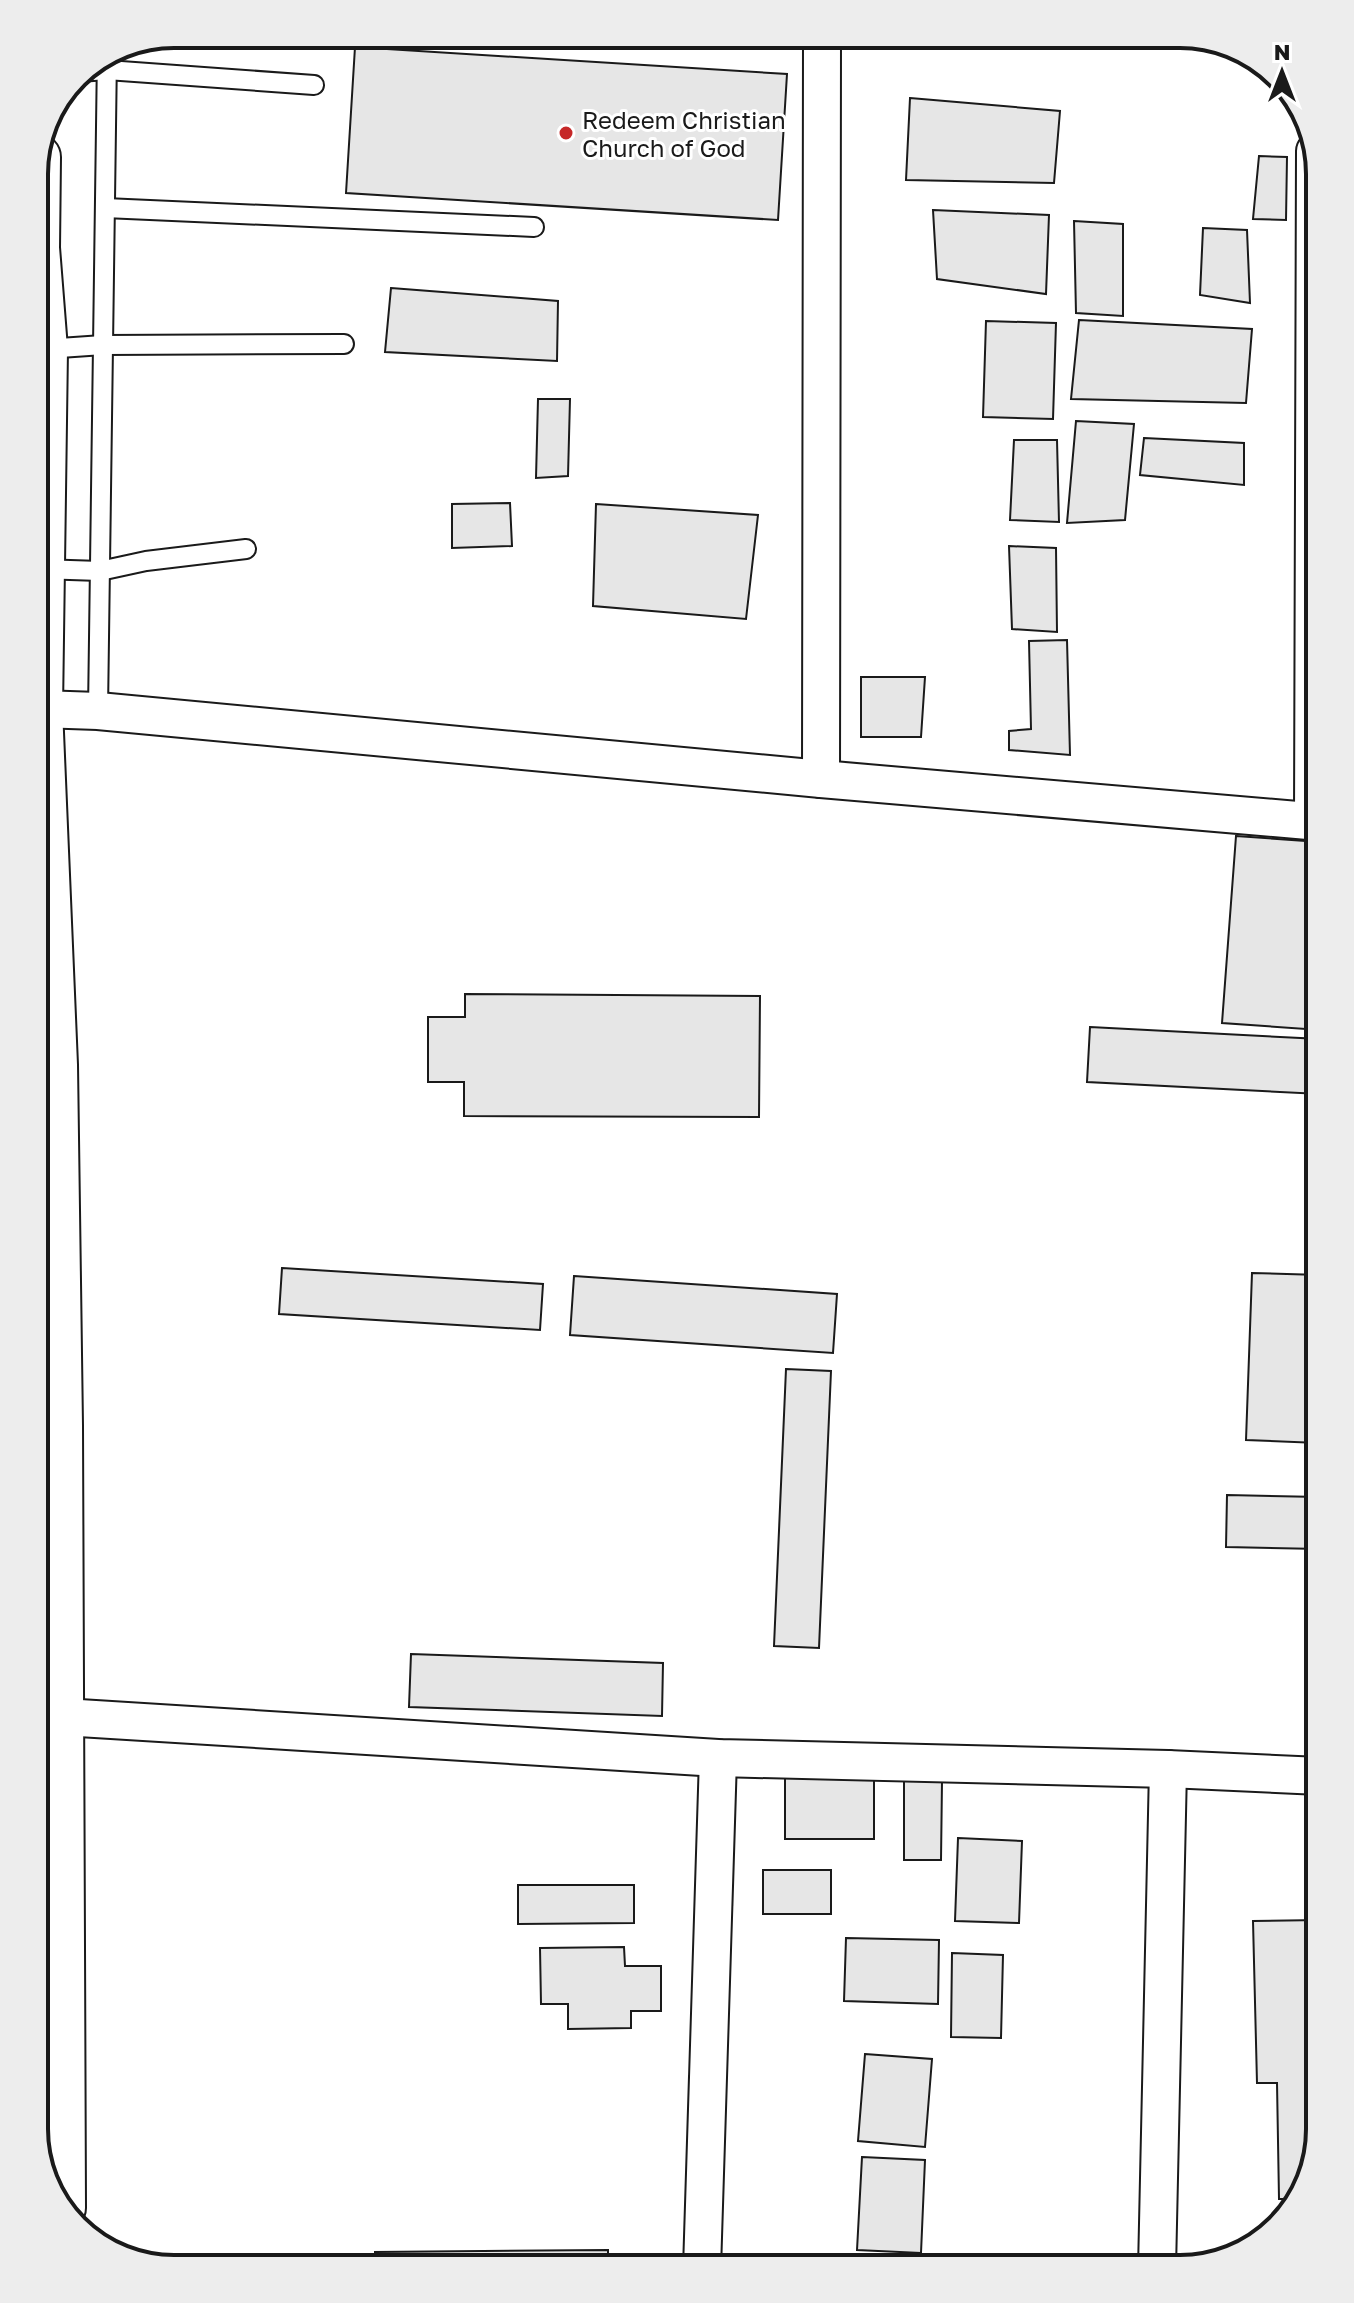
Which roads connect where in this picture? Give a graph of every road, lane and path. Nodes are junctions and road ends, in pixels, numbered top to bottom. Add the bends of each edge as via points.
1 (822, 48) edge
2 (116, 63) edge
3 (107, 68) edge
4 (314, 85) dead end
5 (105, 208) junction
6 (534, 227) dead end
7 (344, 344) dead end
8 (103, 345) junction
9 (48, 349) edge
10 (246, 549) dead end
11 (48, 569) edge
12 (100, 571) junction
13 (48, 709) edge
14 (98, 711) junction
15 (821, 779) junction
16 (1306, 821) edge
17 (48, 899) edge
18 (48, 1388) edge
19 (48, 1452) edge
20 (63, 1717) junction
21 (718, 1758) junction
22 (1168, 1769) junction
23 (1306, 1775) edge
24 (63, 2188) edge
25 (702, 2255) edge
26 (1157, 2255) edge

1 - 15 street
2 - 4 lane
3 - 5 lane
5 - 6 lane
5 - 8 lane
7 - 8 lane
8 - 9 lane
8 - 12 lane
10 - 12 lane
11 - 12 lane
12 - 14 lane
13 - 14 street
14 - 15 street
15 - 16 street
17 - 18 highway via 55,1065
19 - 20 highway
20 - 21 street
20 - 24 highway
21 - 22 street
21 - 25 street
22 - 23 street
22 - 26 street

